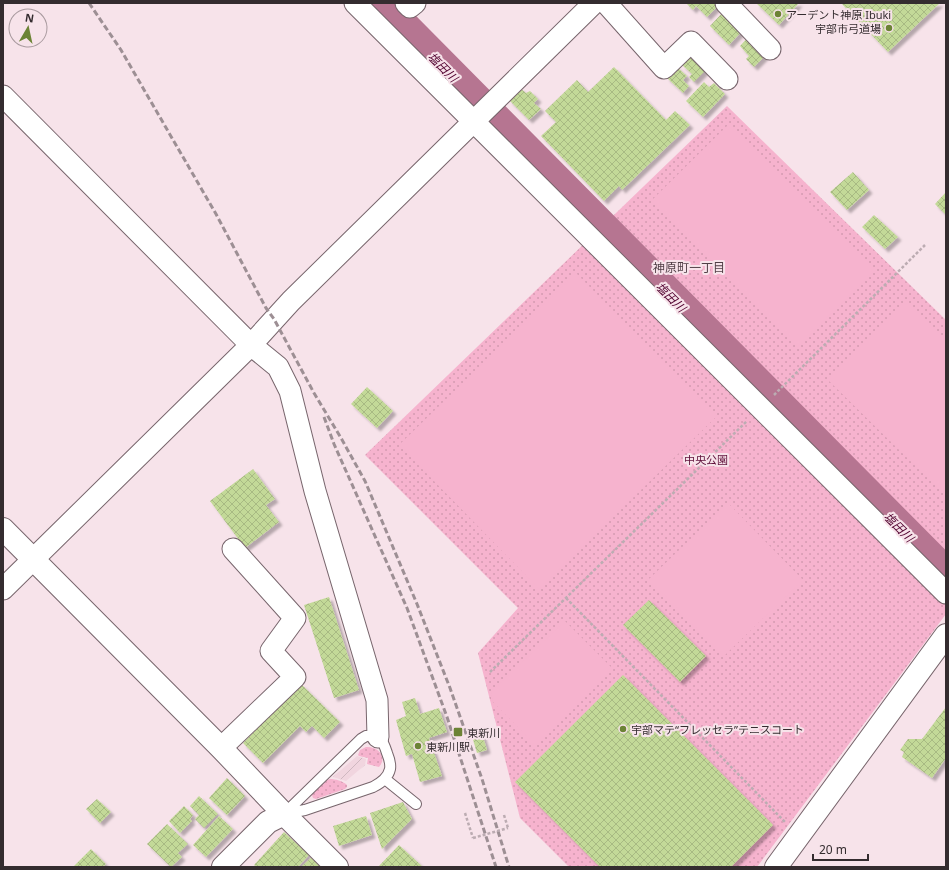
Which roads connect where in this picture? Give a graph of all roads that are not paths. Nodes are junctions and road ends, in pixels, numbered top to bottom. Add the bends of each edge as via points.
1 (355, 3) edge
2 (406, 3) edge
3 (415, 3) edge
4 (594, 3) edge
5 (606, 3) edge
6 (726, 3) edge
7 (770, 49) dead end
8 (727, 79) dead end
9 (3, 96) edge
10 (476, 119) junction
11 (250, 346) junction
12 (3, 529) edge
13 (233, 549) dead end
14 (33, 559) junction
15 (3, 589) edge
16 (946, 593) edge
17 (946, 635) edge
18 (378, 737) junction
19 (221, 748) junction
20 (385, 779) junction
21 (416, 804) dead end
22 (284, 814) junction
23 (223, 867) edge
24 (337, 867) edge
25 (776, 867) edge

1 - 10 street
2 - 3 street via 410,7
4 - 10 street
5 - 8 street via 664,68 691,42
6 - 7 street
9 - 11 street
10 - 11 street via 291,301
10 - 16 street
11 - 14 street
11 - 18 street via 278,367 290,391 315,491 377,700
12 - 14 street
13 - 19 street via 295,618 271,651 295,676
14 - 15 street
14 - 19 street
17 - 25 street
18 - 20 lane via 384,743 390,763
18 - 22 lane via 366,736 362,739
19 - 22 street
20 - 21 lane
20 - 22 lane via 373,787 305,810
22 - 23 street via 268,822
22 - 24 street

